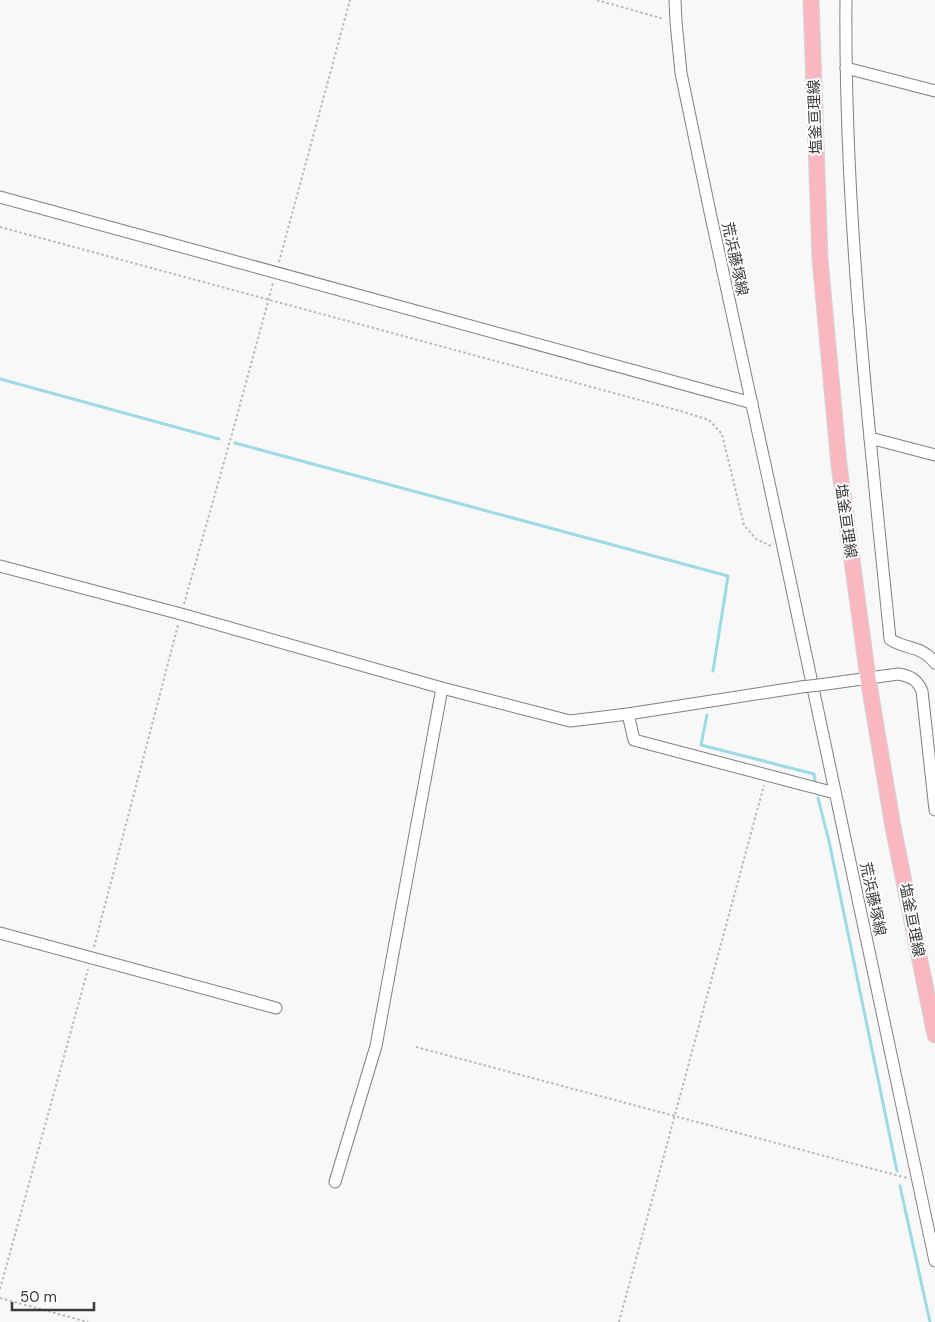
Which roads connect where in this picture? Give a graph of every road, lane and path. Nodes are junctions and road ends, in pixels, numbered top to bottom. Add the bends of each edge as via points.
1 (350, 0) edge
2 (597, 0) edge
3 (675, 0) edge
4 (812, 0) edge
5 (846, 0) edge
6 (676, 22) junction
7 (846, 68) junction
8 (935, 91) edge
9 (0, 197) edge
10 (0, 227) edge
11 (275, 275) junction
12 (268, 300) junction
13 (752, 403) junction
14 (870, 438) junction
15 (935, 455) edge
16 (783, 545) junction
17 (0, 566) edge
18 (181, 614) junction
19 (935, 663) edge
20 (868, 678) junction
21 (442, 688) junction
22 (628, 714) junction
23 (767, 776) junction
24 (835, 793) junction
25 (935, 810) edge
26 (0, 933) edge
27 (91, 958) junction
28 (276, 1008) dead end
29 (935, 1035) edge
30 (416, 1047) dead end
31 (674, 1116) junction
32 (918, 1181) junction
33 (335, 1182) dead end
34 (935, 1261) edge
35 (0, 1290) edge
36 (0, 1298) edge
37 (88, 1322) edge
38 (619, 1322) edge

1 - 11 path
2 - 6 path
3 - 6 street, 荒浜藤塚線
4 - 20 main road, 塩釜亘理線 via 820,260 839,464
5 - 7 street
6 - 13 street, 荒浜藤塚線 via 681,73
7 - 8 street
7 - 14 street via 854,256
9 - 11 street
10 - 12 path
11 - 12 path
11 - 13 street
12 - 16 path via 709,420 722,434 744,525 756,539 769,546
12 - 18 path
13 - 16 street, 荒浜藤塚線
14 - 15 street
14 - 19 street via 890,639 922,651
16 - 24 street, 荒浜藤塚線
17 - 18 street
18 - 21 street
18 - 27 path
20 - 22 street, bridge
20 - 25 street via 898,674 909,676 918,683 922,691
20 - 29 main road, 塩釜亘理線 via 893,827
21 - 22 street via 570,721
21 - 33 street via 376,1046
22 - 23 street via 634,740
23 - 24 street
23 - 31 path
24 - 32 street, 荒浜藤塚線
26 - 27 street
27 - 28 street
27 - 35 path
30 - 31 path
31 - 32 path
31 - 38 path
32 - 34 street, 荒浜藤塚線
36 - 37 path

